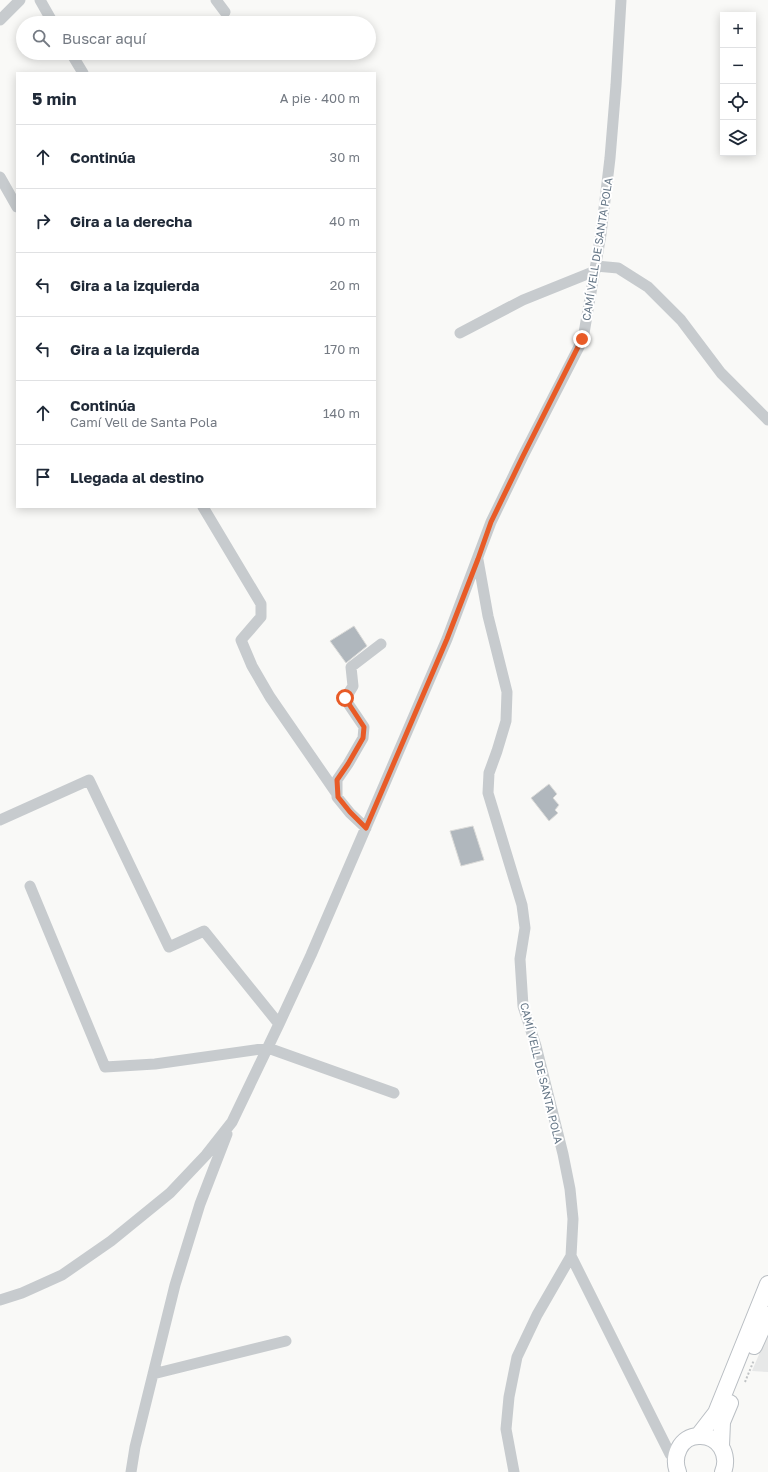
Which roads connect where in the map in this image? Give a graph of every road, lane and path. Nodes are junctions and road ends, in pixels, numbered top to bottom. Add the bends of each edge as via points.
1 (20, 0) edge
2 (40, 0) edge
3 (216, 0) edge
4 (620, 0) edge
5 (225, 12) dead end
6 (50, 16) edge
7 (0, 20) edge
8 (75, 60) edge
9 (82, 72) edge
10 (0, 177) edge
11 (16, 205) edge
12 (595, 269) junction
13 (460, 333) dead end
14 (768, 420) edge
15 (204, 508) edge
16 (478, 559) junction
17 (381, 644) dead end
18 (337, 794) junction
19 (0, 820) edge
20 (366, 828) junction
21 (30, 886) dead end
22 (279, 1024) junction
23 (268, 1048) junction
24 (394, 1093) dead end
25 (232, 1122) junction
26 (572, 1256) junction
27 (768, 1284) edge
28 (0, 1300) edge
29 (768, 1314) edge
30 (286, 1341) dead end
31 (756, 1354) dead end
32 (153, 1374) junction
33 (742, 1388) dead end
34 (700, 1436) junction
35 (721, 1446) junction
36 (677, 1466) edge
37 (131, 1472) edge
38 (514, 1472) edge
39 (724, 1472) edge

1 - 7 street
2 - 6 street
3 - 5 street
4 - 12 street, CAMÍ VELL DE SANTA POLA via 610,158
8 - 9 street
10 - 11 street
12 - 13 street via 522,300
12 - 14 street via 618,268 648,287 681,320 722,373
12 - 16 street, CAMÍ VELL DE SANTA POLA via 582,339 491,522
15 - 18 street via 261,604 261,617 241,640 252,666 270,697
16 - 20 street via 447,639
16 - 26 street, CAMÍ VELL DE SANTA POLA via 488,616 507,692 506,721 489,773 488,793 522,905 526,928 520,959 523,1006 536,1046 570,1189 573,1219
17 - 18 street via 351,667 353,686 345,698 364,727 363,738 337,780
18 - 20 street
19 - 22 street via 89,780 169,947 204,931
20 - 22 street
21 - 23 street via 106,1067 155,1064
22 - 23 street
23 - 24 street
23 - 25 street
25 - 28 street via 206,1155 170,1193 111,1241 62,1275
25 - 32 street via 200,1204 175,1285
26 - 36 street
26 - 38 street, CAMÍ VELL DE SANTA POLA via 538,1314 517,1357 508,1397 506,1429
27 - 34 main road via 716,1413
29 - 35 main road via 722,1422
30 - 32 street
31 - 33 path
32 - 37 street
34 - 35 main road via 712,1438
34 - 36 main road via 692,1437 680,1446
35 - 39 main road via 726,1458

